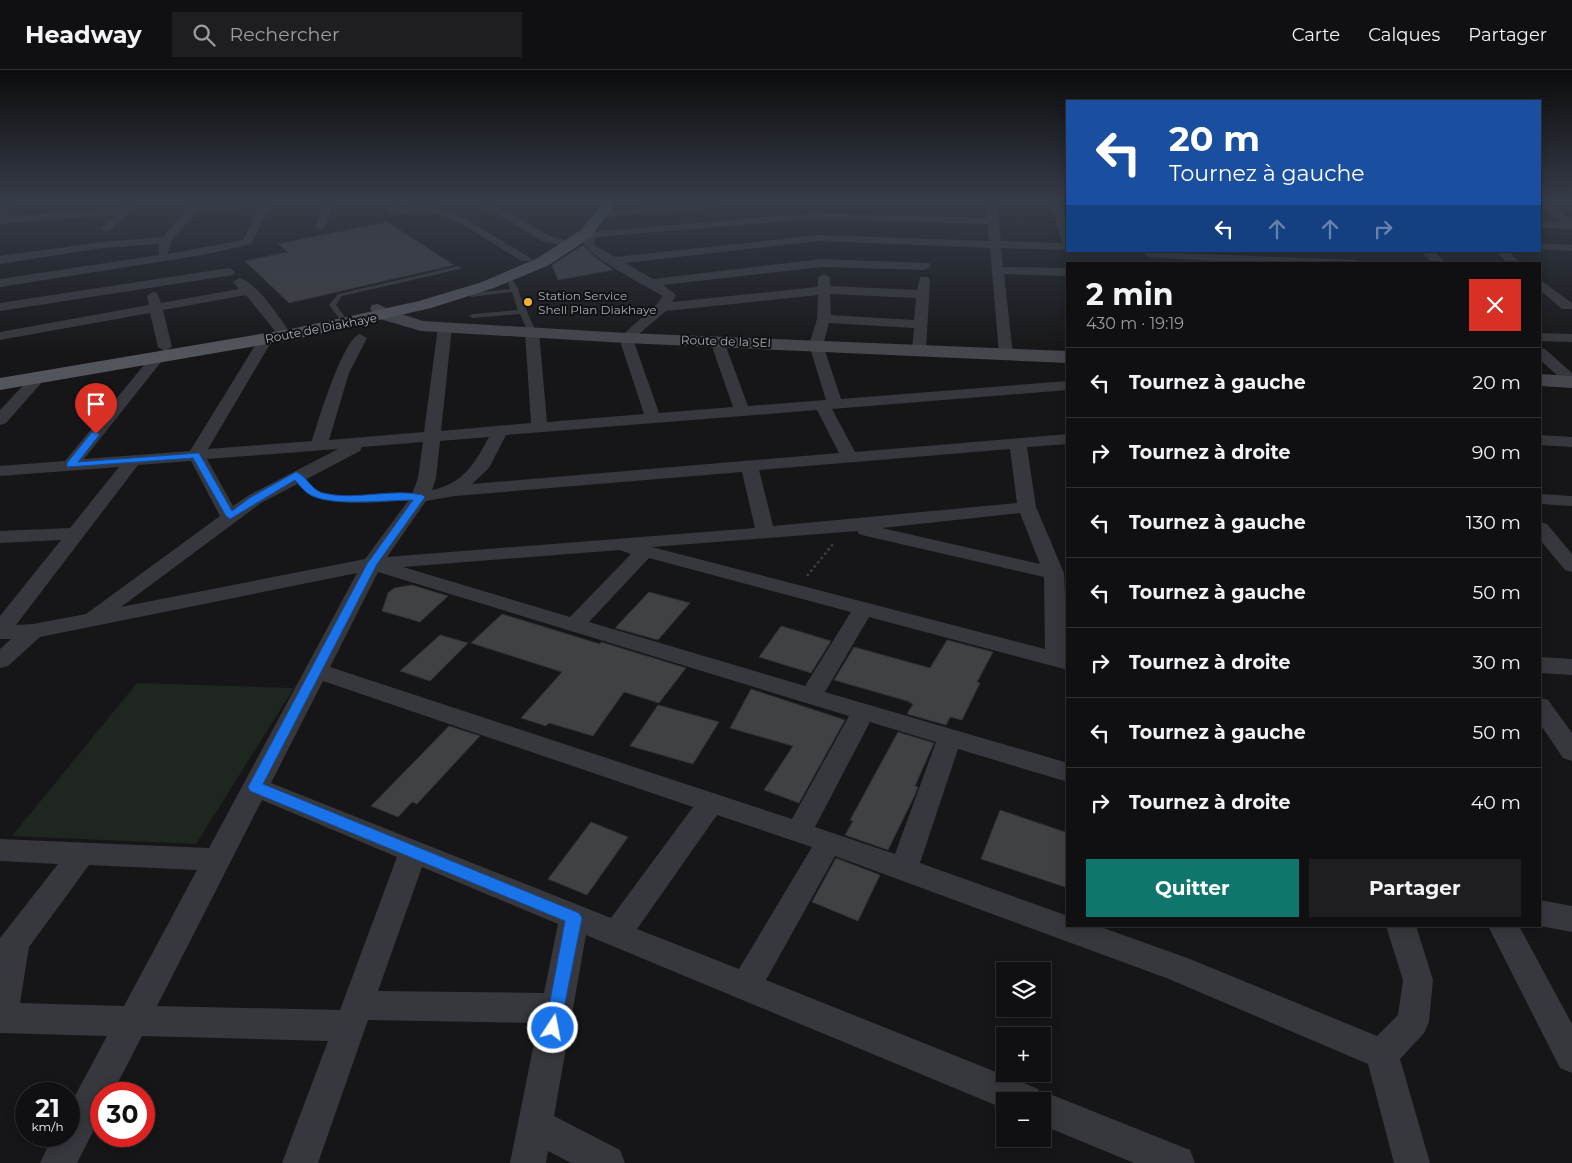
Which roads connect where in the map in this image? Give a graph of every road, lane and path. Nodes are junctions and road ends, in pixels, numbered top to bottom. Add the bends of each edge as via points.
1 (54, 252) edge
2 (163, 252) edge
3 (203, 252) joint
4 (516, 252) edge
5 (524, 252) edge
6 (559, 252) edge
7 (598, 252) edge
8 (686, 252) edge
9 (821, 252) edge
10 (926, 252) edge
11 (996, 252) edge
12 (1356, 252) edge
13 (1427, 252) edge
14 (1502, 252) edge
15 (519, 254) junction
16 (1151, 257) edge
17 (162, 258) junction
18 (0, 260) edge
19 (610, 260) junction
20 (145, 261) junction
21 (1297, 262) edge
22 (1365, 262) edge
23 (1439, 262) edge
24 (1514, 262) edge
25 (822, 263) junction
26 (925, 266) junction
27 (458, 268) dead end
28 (998, 270) junction
29 (229, 272) junction
30 (1066, 272) edge
31 (0, 283) edge
32 (151, 283) junction
33 (512, 283) junction
34 (652, 283) junction
35 (1541, 285) edge
36 (826, 290) junction
37 (250, 291) junction
38 (923, 294) junction
39 (429, 304) junction
40 (1549, 306) dead end
41 (1569, 306) edge
42 (0, 307) edge
43 (472, 307) junction
44 (662, 307) junction
45 (155, 309) junction
46 (382, 312) junction
47 (523, 312) junction
48 (824, 319) junction
49 (342, 321) junction
50 (921, 324) junction
51 (421, 326) junction
52 (445, 327) junction
53 (280, 328) junction
54 (532, 332) junction
55 (0, 336) edge
56 (1541, 337) edge
57 (360, 338) dead end
58 (626, 338) junction
59 (1572, 338) edge
60 (266, 339) junction
61 (717, 341) junction
62 (816, 345) junction
63 (919, 350) junction
64 (162, 352) junction
65 (1541, 353) edge
66 (1006, 354) junction
67 (1066, 357) edge
68 (0, 376) edge
69 (38, 378) junction
70 (1541, 380) edge
71 (1572, 381) edge
72 (0, 384) edge
73 (1066, 385) edge
74 (828, 404) junction
75 (742, 411) junction
76 (653, 418) junction
77 (0, 420) edge
78 (539, 427) junction
79 (500, 431) junction
80 (432, 436) junction
81 (1066, 439) edge
82 (1541, 440) edge
83 (364, 442) junction
84 (1572, 442) edge
85 (1018, 443) junction
86 (319, 445) junction
87 (196, 455) junction
88 (850, 458) junction
89 (133, 460) junction
90 (70, 465) junction
91 (748, 466) junction
92 (0, 471) edge
93 (296, 475) junction
94 (456, 491) junction
95 (420, 497) junction
96 (1541, 500) edge
97 (1572, 501) edge
98 (1027, 507) junction
99 (230, 516) junction
100 (848, 526) junction
101 (1541, 529) edge
102 (765, 532) junction
103 (78, 533) junction
104 (0, 537) edge
105 (613, 543) junction
106 (645, 552) junction
107 (372, 564) junction
108 (1572, 566) edge
109 (1054, 573) junction
110 (794, 592) junction
111 (863, 610) junction
112 (89, 620) junction
113 (574, 625) junction
114 (0, 631) edge
115 (33, 631) junction
116 (0, 661) edge
117 (1062, 661) edge
118 (1541, 664) edge
119 (1572, 667) edge
120 (318, 671) junction
121 (811, 695) junction
122 (1541, 707) edge
123 (864, 712) junction
124 (950, 738) junction
125 (1572, 752) edge
126 (1066, 772) edge
127 (255, 787) junction
128 (711, 803) junction
129 (799, 832) junction
130 (829, 842) junction
131 (0, 850) edge
132 (413, 852) junction
133 (82, 854) junction
134 (217, 860) junction
135 (904, 870) junction
136 (1541, 913) edge
137 (574, 918) junction
138 (1572, 919) edge
139 (1401, 927) edge
140 (1504, 927) edge
141 (616, 935) junction
142 (8, 951) edge
143 (744, 987) junction
144 (557, 1008) junction
145 (354, 1016) junction
146 (1, 1018) edge
147 (132, 1021) junction
148 (1382, 1054) junction
149 (1572, 1057) edge
150 (1004, 1092) edge
151 (1051, 1112) edge
152 (535, 1125) junction
153 (1159, 1159) edge
154 (58, 1163) edge
155 (300, 1163) edge
156 (528, 1163) edge
157 (608, 1163) edge
158 (1412, 1163) edge

1 - 18 street
2 - 17 street
3 - 17 street
3 - 29 street
4 - 15 street
5 - 15 main road, Route de Diakhaye
6 - 33 main road, Route de Diakhaye
7 - 19 street
8 - 19 street
9 - 25 street
10 - 26 street
11 - 28 street
12 - 22 street
13 - 23 street
14 - 24 street
15 - 46 main road, Route de Diakhaye via 473,281
16 - 21 street
17 - 20 street
19 - 34 street
20 - 31 street
20 - 32 street
25 - 26 street
25 - 34 street
25 - 36 street
26 - 38 street
27 - 49 lane via 340,295 332,305
28 - 30 street
28 - 66 street
29 - 32 street
29 - 37 street
32 - 42 street
32 - 45 street
33 - 43 main road, Route de Diakhaye
33 - 47 lane
34 - 44 street via 670,295
35 - 41 street
36 - 38 street
36 - 44 street
36 - 48 street
37 - 45 street
37 - 53 street
38 - 50 street
39 - 43 main road, Route de Diakhaye
39 - 46 main road, Route de Diakhaye
39 - 51 main road
40 - 41 street
43 - 47 lane
43 - 52 street, Route de la SEI
43 - 54 street, Route de la SEI
44 - 58 street
45 - 55 street
45 - 64 street
46 - 49 main road, Route de Diakhaye
46 - 51 street, Route de la SEI
47 - 54 lane
48 - 50 street
48 - 62 street
49 - 51 main road
49 - 53 main road, Route de Diakhaye
49 - 60 main road, Route de Diakhaye
50 - 63 street
51 - 52 street, Route de la SEI
52 - 80 street
53 - 64 main road, Route de Diakhaye
54 - 58 street, Route de la SEI
54 - 78 street
56 - 59 street
57 - 86 street via 342,373
58 - 61 street, Route de la SEI
58 - 76 street
60 - 64 main road, Route de Diakhaye
60 - 87 street
61 - 62 street, Route de la SEI
61 - 75 street
62 - 63 street, Route de la SEI
62 - 74 street
63 - 66 street, Route de la SEI
64 - 68 main road, Route de Diakhaye
64 - 69 main road, Route de Diakhaye
64 - 90 street
65 - 71 street
66 - 67 street, Route de la SEI
69 - 72 main road, Route de Diakhaye
69 - 77 street
70 - 71 street
73 - 74 street
74 - 75 street
74 - 88 street
75 - 76 street
76 - 78 street
78 - 79 street
79 - 80 street
79 - 94 street via 483,464
80 - 83 street
80 - 95 street via 427,478
81 - 85 street
82 - 84 street
83 - 86 street
83 - 93 street
85 - 88 street
85 - 98 street
86 - 87 street
87 - 89 street
87 - 99 street
88 - 91 street
89 - 90 street
89 - 103 street
90 - 92 street
91 - 94 street
91 - 102 street
93 - 95 lane via 318,495 336,498
93 - 99 street
94 - 95 street
95 - 107 street
96 - 97 street
98 - 100 street
98 - 109 street
99 - 112 street
100 - 102 street
100 - 109 street
100 - 110 path
101 - 108 street
102 - 105 street
103 - 104 street
103 - 114 street
105 - 106 street
105 - 107 street
106 - 110 street
106 - 113 street
107 - 112 street
107 - 113 street
107 - 120 street
109 - 117 street
110 - 111 street
111 - 117 street
111 - 121 street
112 - 115 street
113 - 121 street
114 - 115 street
115 - 116 street
118 - 119 street
120 - 127 street
120 - 128 street
121 - 123 street
122 - 125 street
123 - 124 street
123 - 129 street
124 - 126 street
124 - 135 street
127 - 132 street
127 - 134 street
128 - 129 street
128 - 141 street
129 - 130 street
130 - 135 street
130 - 143 street
131 - 133 street
132 - 137 street
132 - 145 street
133 - 134 street
133 - 142 street
134 - 147 street
135 - 148 street via 1179,969
136 - 138 street
137 - 141 street
137 - 144 street
139 - 148 street via 1418,980 1413,1022
140 - 149 street
141 - 143 street
142 - 146 street
143 - 150 street
144 - 145 street
144 - 152 street
145 - 147 street
145 - 155 street
146 - 147 street
147 - 154 street
148 - 158 street
151 - 153 street
152 - 156 street
152 - 157 street

